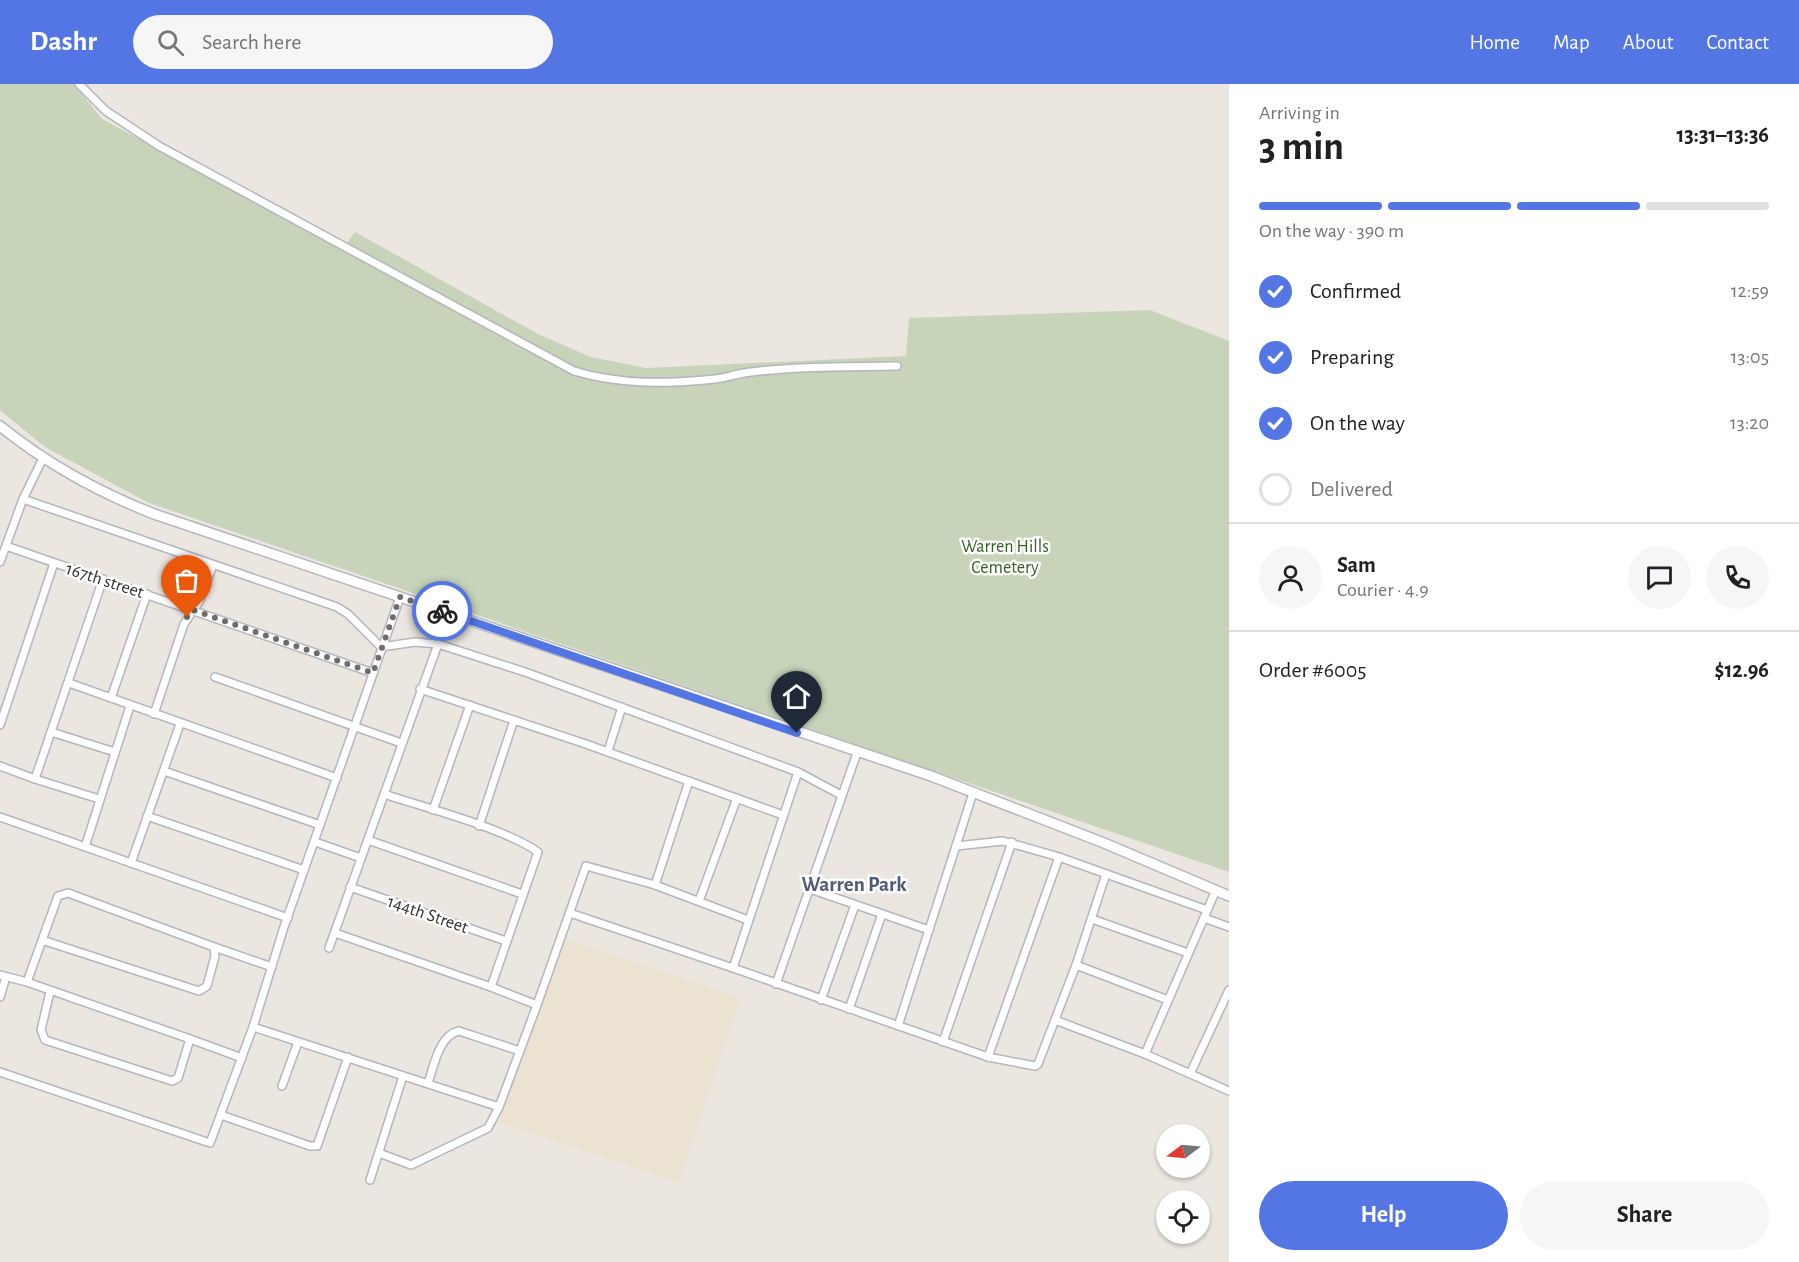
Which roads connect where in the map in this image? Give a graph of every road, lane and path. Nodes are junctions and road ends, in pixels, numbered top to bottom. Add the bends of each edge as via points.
1 (79, 84) edge
2 (897, 366) dead end
3 (0, 426) edge
4 (43, 458) junction
5 (23, 499) junction
6 (6, 546) junction
7 (0, 562) edge
8 (54, 563) junction
9 (213, 565) junction
10 (103, 579) junction
11 (147, 594) junction
12 (400, 597) junction
13 (193, 610) junction
14 (438, 644) junction
15 (381, 646) junction
16 (373, 673) junction
17 (215, 676) dead end
18 (69, 683) junction
19 (420, 689) junction
20 (111, 698) junction
21 (470, 705) junction
22 (130, 706) junction
23 (622, 707) junction
24 (154, 714) junction
25 (514, 720) junction
26 (180, 724) junction
27 (0, 725) edge
28 (355, 726) junction
29 (51, 732) junction
30 (401, 743) junction
31 (608, 751) junction
32 (115, 752) junction
33 (857, 753) junction
34 (0, 766) edge
35 (164, 771) junction
36 (798, 772) junction
37 (337, 778) junction
38 (35, 779) junction
39 (689, 781) junction
40 (973, 793) junction
41 (384, 794) junction
42 (841, 795) junction
43 (737, 798) junction
44 (99, 799) junction
45 (433, 810) junction
46 (783, 815) junction
47 (147, 816) junction
48 (0, 817) edge
49 (320, 825) junction
50 (478, 826) junction
51 (368, 840) junction
52 (315, 842) junction
53 (1012, 842) junction
54 (956, 846) junction
55 (85, 847) junction
56 (1059, 857) junction
57 (361, 858) junction
58 (131, 863) junction
59 (304, 870) junction
60 (1106, 874) junction
61 (655, 885) junction
62 (350, 887) junction
63 (810, 889) junction
64 (1216, 890) junction
65 (522, 894) junction
66 (1229, 896) edge
67 (699, 901) junction
68 (855, 905) junction
69 (570, 913) junction
70 (882, 914) junction
71 (1206, 914) junction
72 (288, 918) junction
73 (1092, 919) junction
74 (748, 920) junction
75 (1229, 927) edge
76 (929, 930) junction
77 (335, 933) junction
78 (42, 940) junction
79 (506, 941) junction
80 (214, 947) junction
81 (329, 948) dead end
82 (1188, 953) junction
83 (1076, 965) junction
84 (272, 967) junction
85 (733, 968) junction
86 (3, 976) edge
87 (27, 982) junction
88 (776, 984) junction
89 (491, 987) junction
90 (1229, 990) edge
91 (50, 992) junction
92 (0, 997) edge
93 (821, 1000) junction
94 (1168, 1000) junction
95 (537, 1005) junction
96 (849, 1009) junction
97 (1055, 1020) junction
98 (898, 1026) junction
99 (253, 1027) junction
100 (190, 1039) junction
101 (298, 1042) junction
102 (943, 1042) junction
103 (520, 1051) junction
104 (1145, 1054) junction
105 (348, 1057) junction
106 (242, 1058) junction
107 (988, 1058) junction
108 (0, 1072) edge
109 (1190, 1074) junction
110 (403, 1076) junction
111 (428, 1083) junction
112 (282, 1086) dead end
113 (1229, 1091) edge
114 (499, 1107) junction
115 (221, 1115) junction
116 (379, 1153) junction
117 (370, 1180) dead end

1 - 2 street via 113,116 159,146 574,372 640,383 718,379 767,370
3 - 4 street
4 - 5 street
4 - 12 street via 87,484 154,514
5 - 6 street
5 - 9 street
6 - 7 street
6 - 8 street, 167th street
8 - 10 street, 167th street
8 - 27 street
9 - 13 street
9 - 15 street via 343,610
10 - 11 street, 167th street
10 - 18 street
11 - 13 street, 167th street
11 - 20 street
12 - 15 street
12 - 33 street
13 - 16 street, 167th street
13 - 24 street via 184,624
14 - 15 street
14 - 19 street
14 - 23 street
15 - 16 street
16 - 28 street
17 - 28 street
18 - 20 street
18 - 29 street
19 - 21 street
19 - 30 street
20 - 22 street
21 - 25 street
21 - 45 street
22 - 24 street
22 - 32 street
23 - 31 street
23 - 36 street
24 - 26 street
25 - 31 street
25 - 50 street
26 - 35 street
26 - 37 street
28 - 30 street
28 - 37 street
29 - 32 street
29 - 38 street
30 - 41 street
31 - 39 street
32 - 44 street
33 - 40 street
33 - 42 street
34 - 38 street
35 - 47 street
35 - 49 street
36 - 42 street
36 - 46 street
37 - 49 street
38 - 44 street
39 - 43 street
39 - 61 street
40 - 54 street
40 - 64 street
41 - 45 street
41 - 51 street
42 - 63 street
43 - 46 street
43 - 67 street
44 - 55 street
45 - 50 street
46 - 74 street
47 - 58 street
47 - 59 street
48 - 55 street
49 - 52 street
50 - 65 street via 538,852
51 - 57 street
51 - 65 street
52 - 57 street
52 - 59 street
53 - 54 street
53 - 56 street
53 - 102 street
54 - 76 street
55 - 58 street
56 - 60 street
56 - 107 street
57 - 62 street
58 - 72 street
59 - 72 street
60 - 71 street
60 - 73 street
61 - 67 street
61 - 69 street via 586,866
62 - 77 street
62 - 79 street, 144th Street
63 - 68 street
63 - 88 street
64 - 66 street
64 - 71 street
65 - 79 street
67 - 74 street
68 - 70 street
68 - 93 street
69 - 85 street
69 - 95 street
70 - 76 street
70 - 96 street
71 - 75 street
71 - 82 street
72 - 84 street
73 - 82 street
73 - 83 street
74 - 85 street
76 - 98 street
77 - 81 street
77 - 89 street
78 - 80 street via 58,896 68,893
78 - 80 street via 200,991 207,986
78 - 87 street
79 - 89 street
80 - 84 street
82 - 94 street
83 - 94 street
83 - 97 street
84 - 99 street
85 - 88 street
86 - 87 street
86 - 92 street
87 - 91 street
88 - 93 street
89 - 95 street
90 - 109 street
91 - 100 street
91 - 100 street via 41,1030 45,1040 172,1081 178,1078
93 - 96 street
94 - 104 street
95 - 103 street
96 - 98 street
97 - 104 street
97 - 107 street via 1035,1066
98 - 102 street
99 - 101 street
99 - 106 street
100 - 106 street
101 - 105 street
101 - 112 street
102 - 107 street
103 - 111 street via 452,1032 443,1042
103 - 114 street
104 - 109 street
105 - 110 street
105 - 115 street via 317,1146
106 - 115 street
108 - 115 street via 210,1143
109 - 113 street
110 - 111 street
110 - 116 street
111 - 114 street
114 - 116 street via 488,1128 417,1164
116 - 117 street

